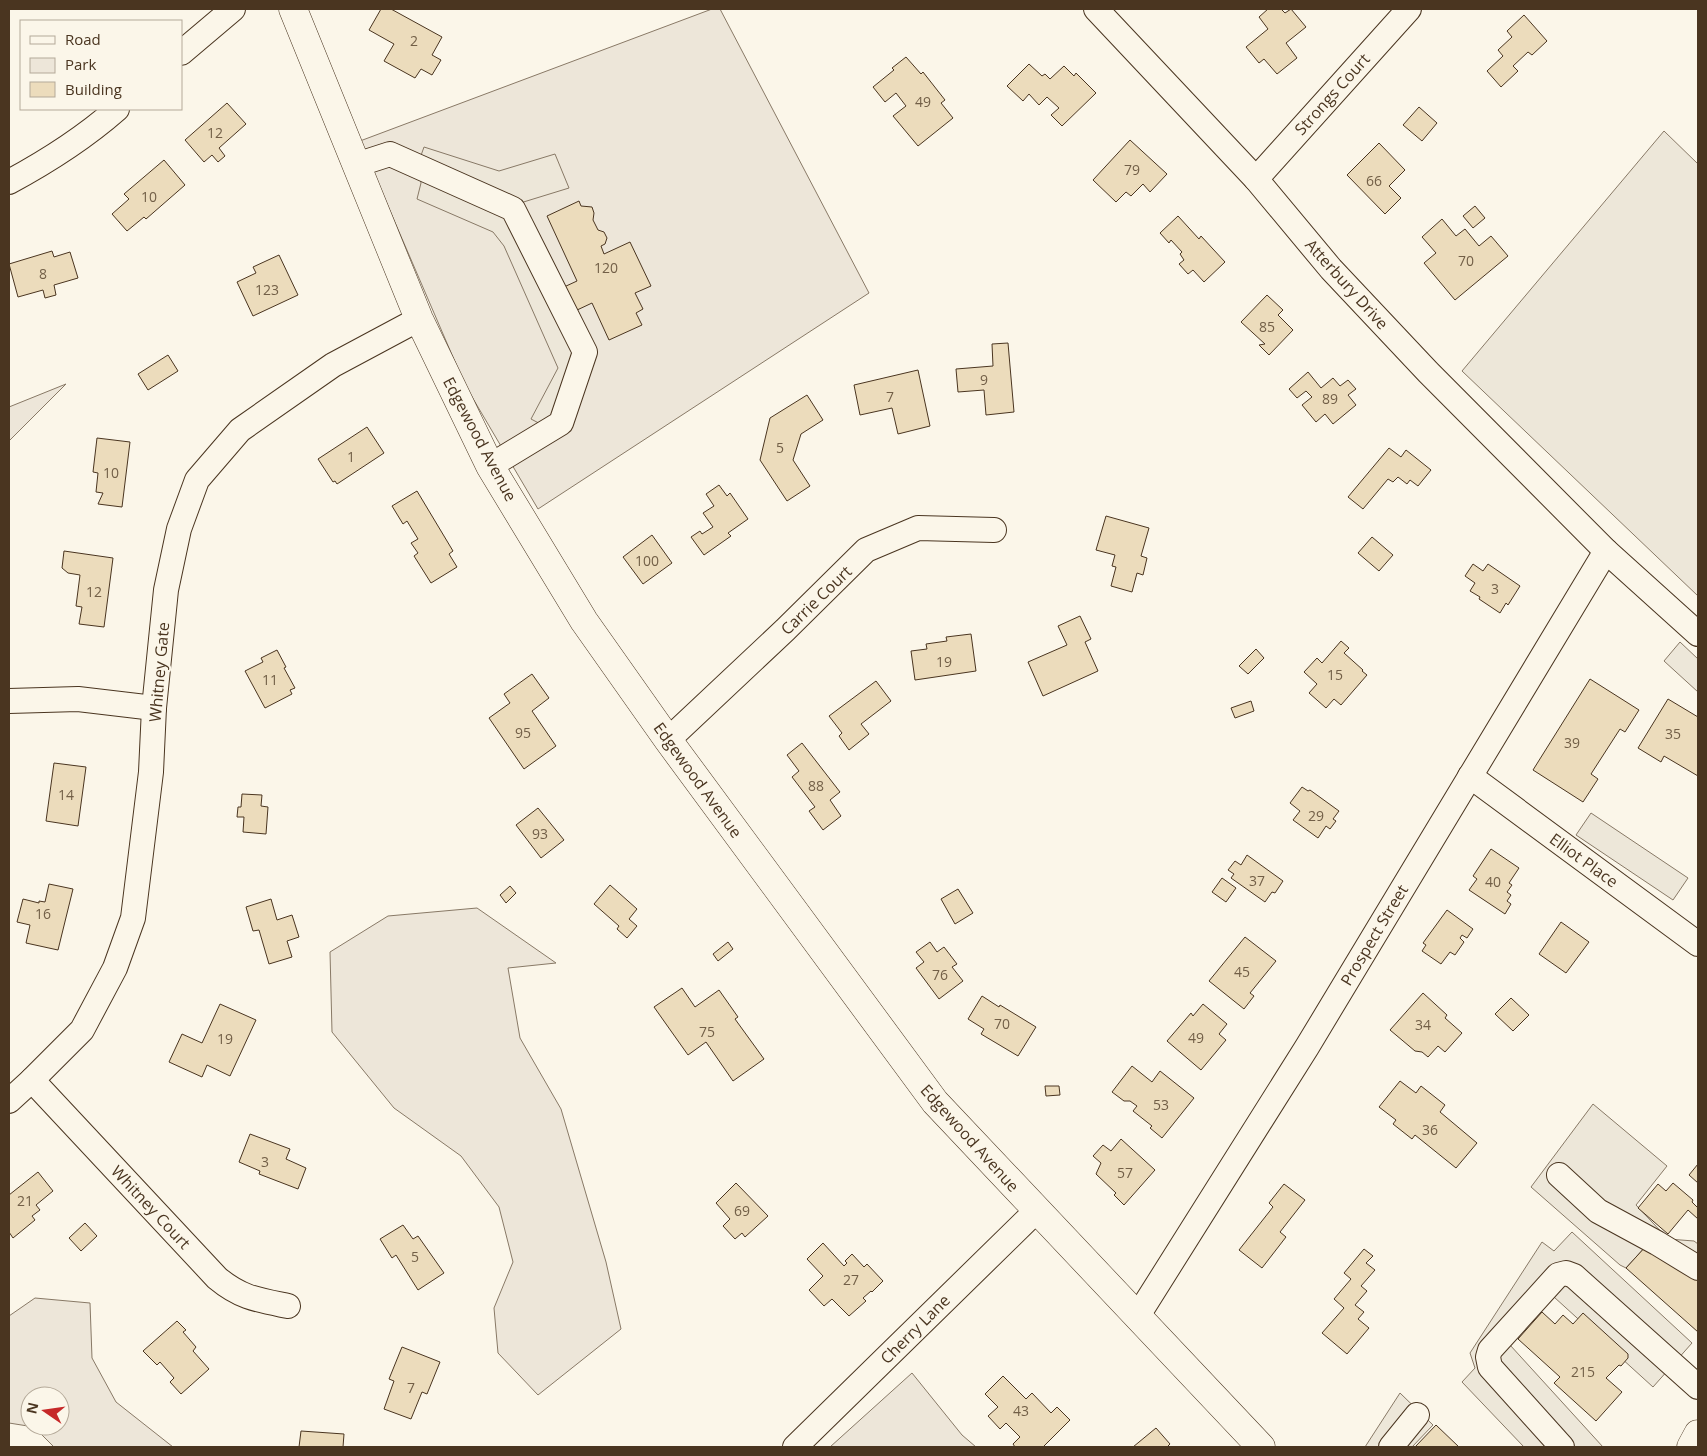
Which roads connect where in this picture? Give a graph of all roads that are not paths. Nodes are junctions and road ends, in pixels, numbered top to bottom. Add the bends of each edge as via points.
1 (233, 9) edge
2 (292, 9) edge
3 (1096, 9) edge
4 (1409, 9) edge
5 (182, 52) edge
6 (116, 110) edge
7 (356, 165) junction
8 (1256, 179) junction
9 (9, 182) edge
10 (419, 319) junction
11 (490, 466) junction
12 (994, 530) dead end
13 (1606, 551) junction
14 (1698, 634) edge
15 (9, 701) edge
16 (154, 708) junction
17 (668, 740) junction
18 (1470, 776) junction
19 (1698, 944) edge
20 (32, 1080) junction
21 (9, 1101) edge
22 (1559, 1175) dead end
23 (1036, 1211) junction
24 (1698, 1268) edge
25 (288, 1306) dead end
26 (1137, 1317) junction
27 (1698, 1387) edge
28 (1417, 1415) dead end
29 (1698, 1434) edge
30 (795, 1447) edge
31 (1261, 1447) edge
32 (1391, 1447) edge
33 (1562, 1447) edge
34 (1691, 1447) edge

1 - 5 street
2 - 7 main road, Edgewood Avenue
3 - 8 street, Atterbury Drive
4 - 8 street, Strongs Court
6 - 9 street via 74,143
7 - 10 main road, Edgewood Avenue
7 - 11 street via 390,154 513,209 585,352 561,424
8 - 13 street, Atterbury Drive via 1331,269 1421,365
10 - 11 main road, Edgewood Avenue
10 - 16 street, Whitney Gate via 333,365 240,430 197,480 179,529 166,590
11 - 17 main road, Edgewood Avenue via 584,621
12 - 17 street, Carrie Court via 918,528 866,550
13 - 14 street, Atterbury Drive
13 - 18 street, Prospect Street
15 - 16 street via 78,699
16 - 20 street, Whitney Gate via 151,772 133,918 115,968 82,1030
17 - 23 main road, Edgewood Avenue via 935,1102
18 - 19 street, Elliot Place
18 - 26 street, Prospect Street via 1308,1047
20 - 21 street, Whitney Gate
20 - 25 street, Whitney Court via 217,1278 241,1295
22 - 24 street via 1598,1211
23 - 26 main road, Edgewood Avenue
23 - 30 street, Cherry Lane
26 - 31 main road, Edgewood Avenue
27 - 33 street via 1574,1276 1558,1275 1490,1350 1488,1357 1490,1367
28 - 32 street
29 - 34 main road

